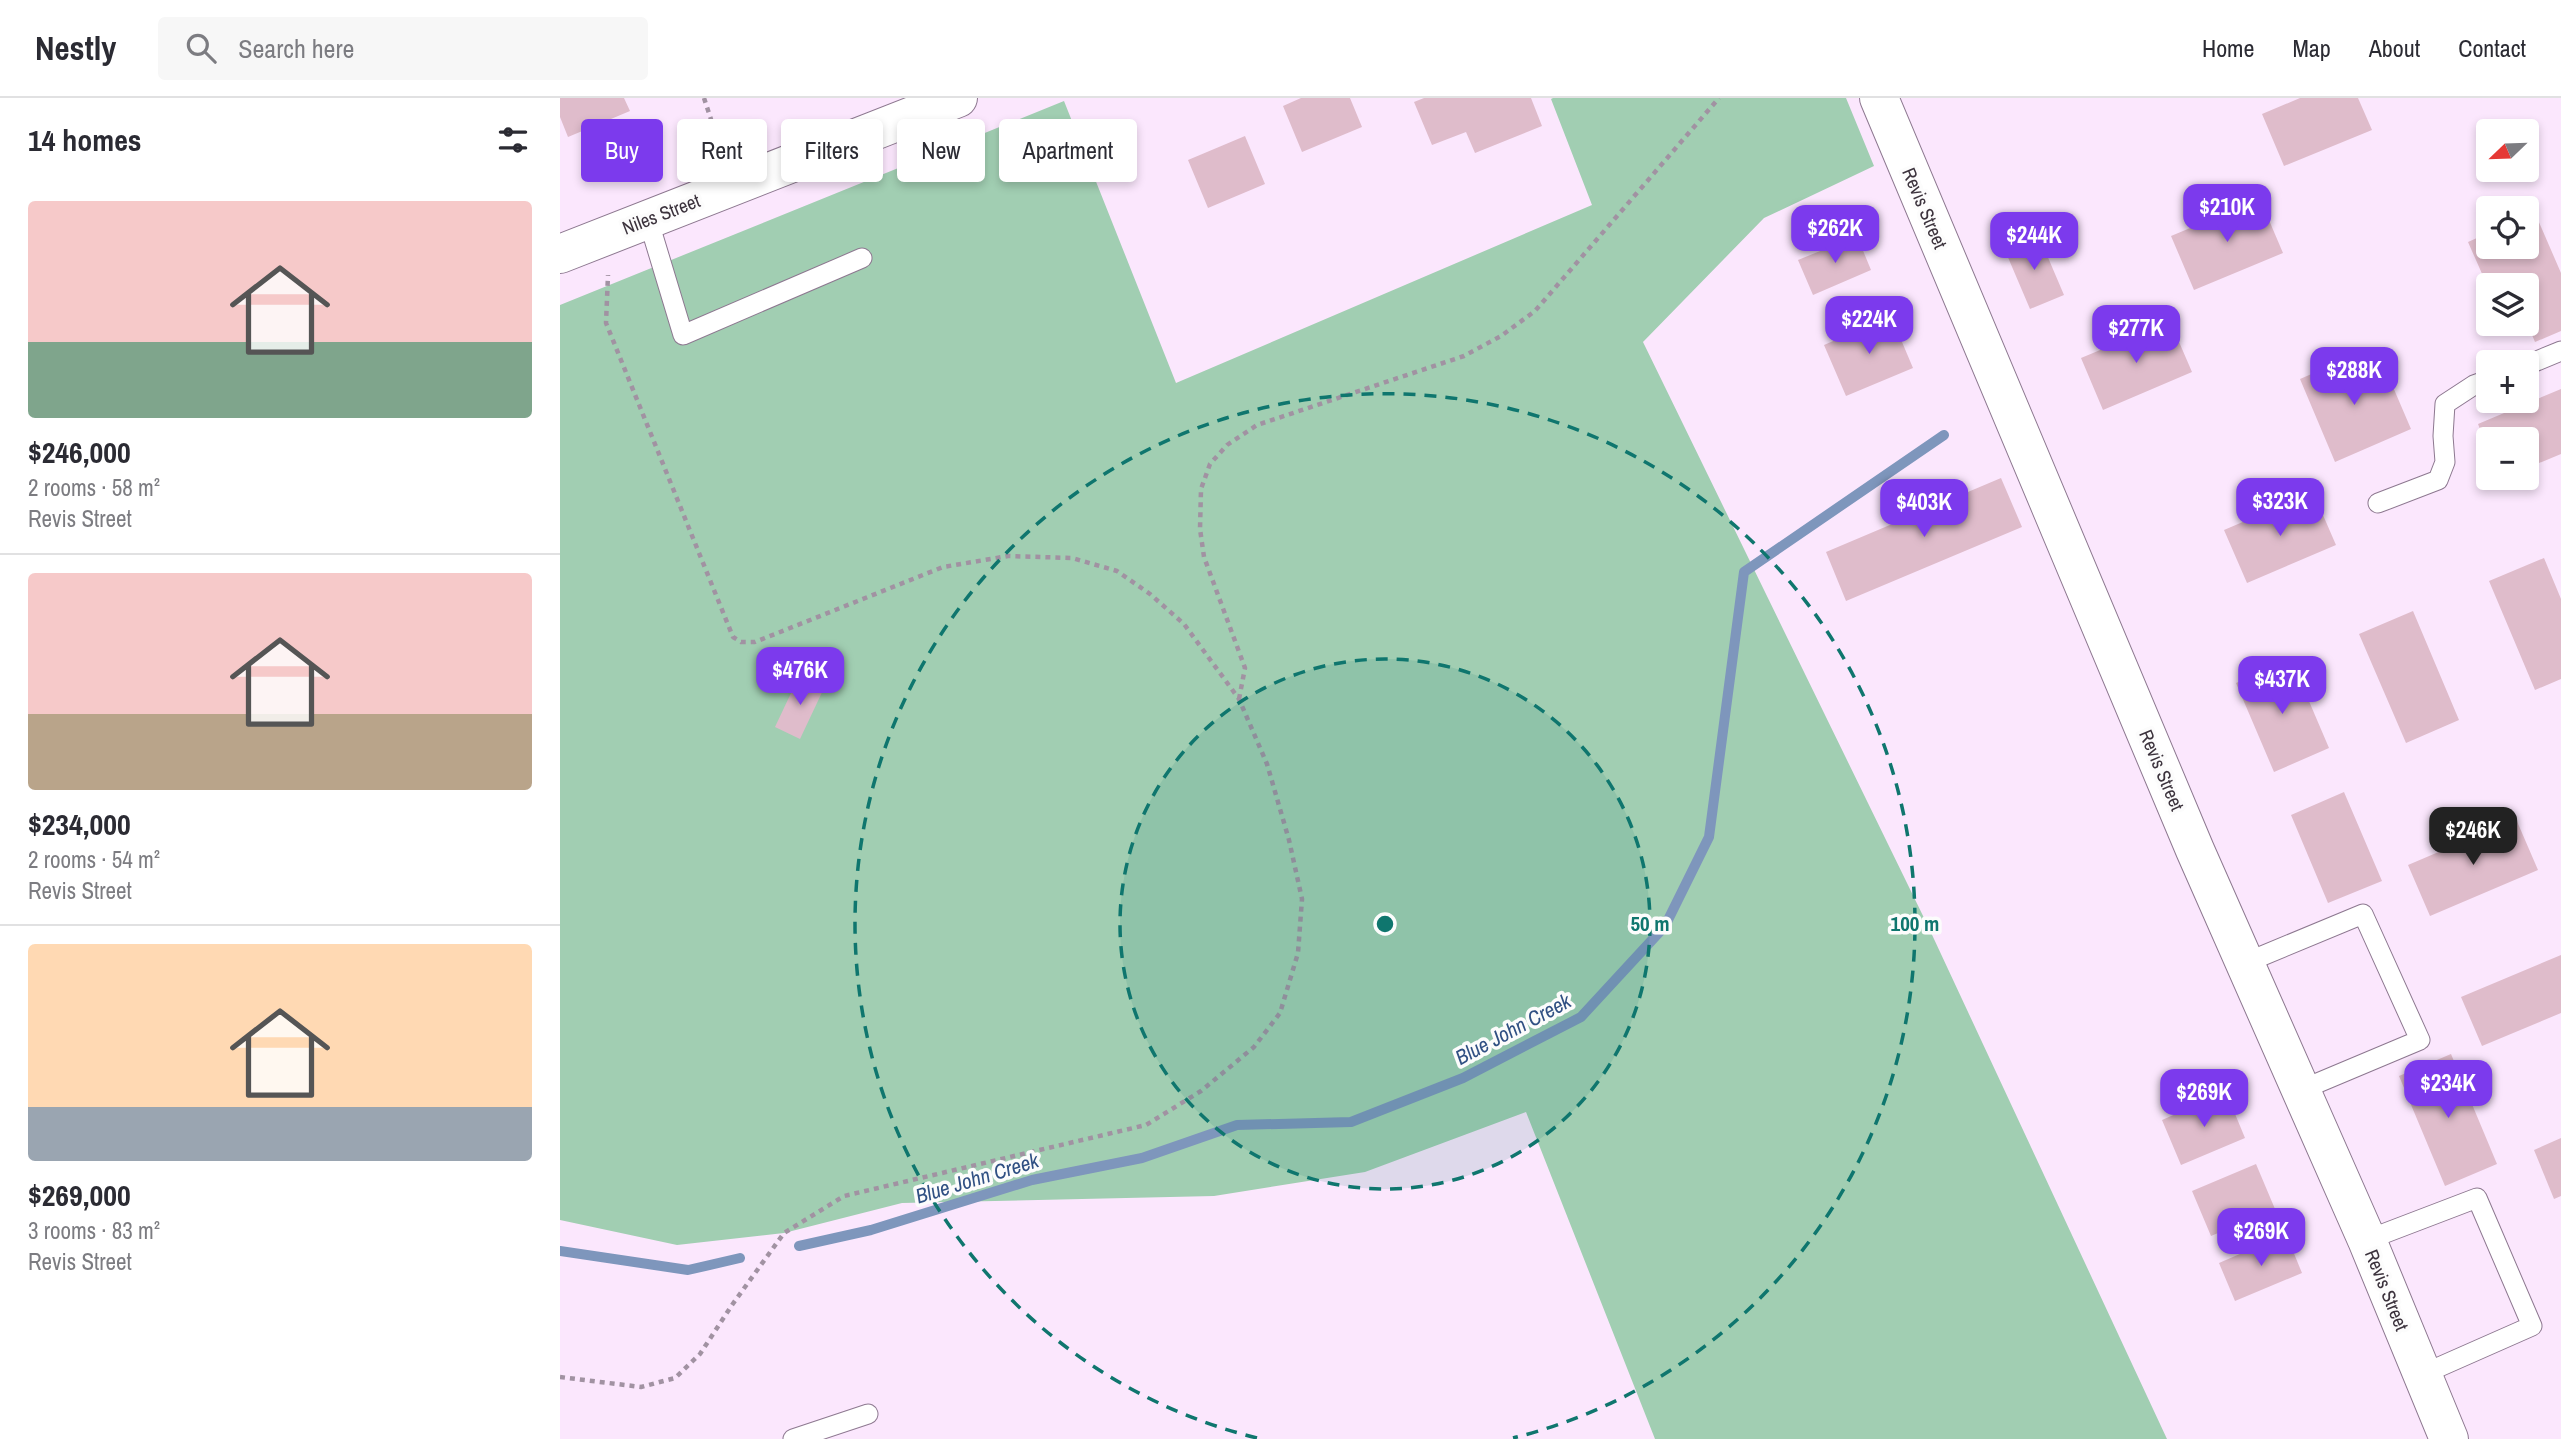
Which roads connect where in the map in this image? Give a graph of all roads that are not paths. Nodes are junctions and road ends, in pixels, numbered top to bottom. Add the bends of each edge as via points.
1 (958, 98) edge
2 (1879, 98) edge
3 (648, 219) junction
4 (560, 254) edge
5 (862, 258) dead end
6 (2561, 351) edge
7 (2539, 360) edge
8 (2476, 384) edge
9 (2378, 503) dead end
10 (2245, 963) junction
11 (2301, 1090) junction
12 (2367, 1240) junction
13 (2421, 1375) junction
14 (868, 1414) dead end
15 (793, 1439) edge
16 (2449, 1439) edge

1 - 3 street, Niles Street
2 - 10 street, Revis Street
3 - 4 street, Niles Street
3 - 5 lane via 683,335
6 - 7 lane
8 - 9 lane via 2445,404 2445,462 2438,480
10 - 11 street, Revis Street
10 - 11 lane via 2362,914 2420,1040
11 - 12 street, Revis Street
12 - 13 street, Revis Street
12 - 13 lane via 2477,1198 2532,1326
13 - 16 street, Revis Street
14 - 15 lane

